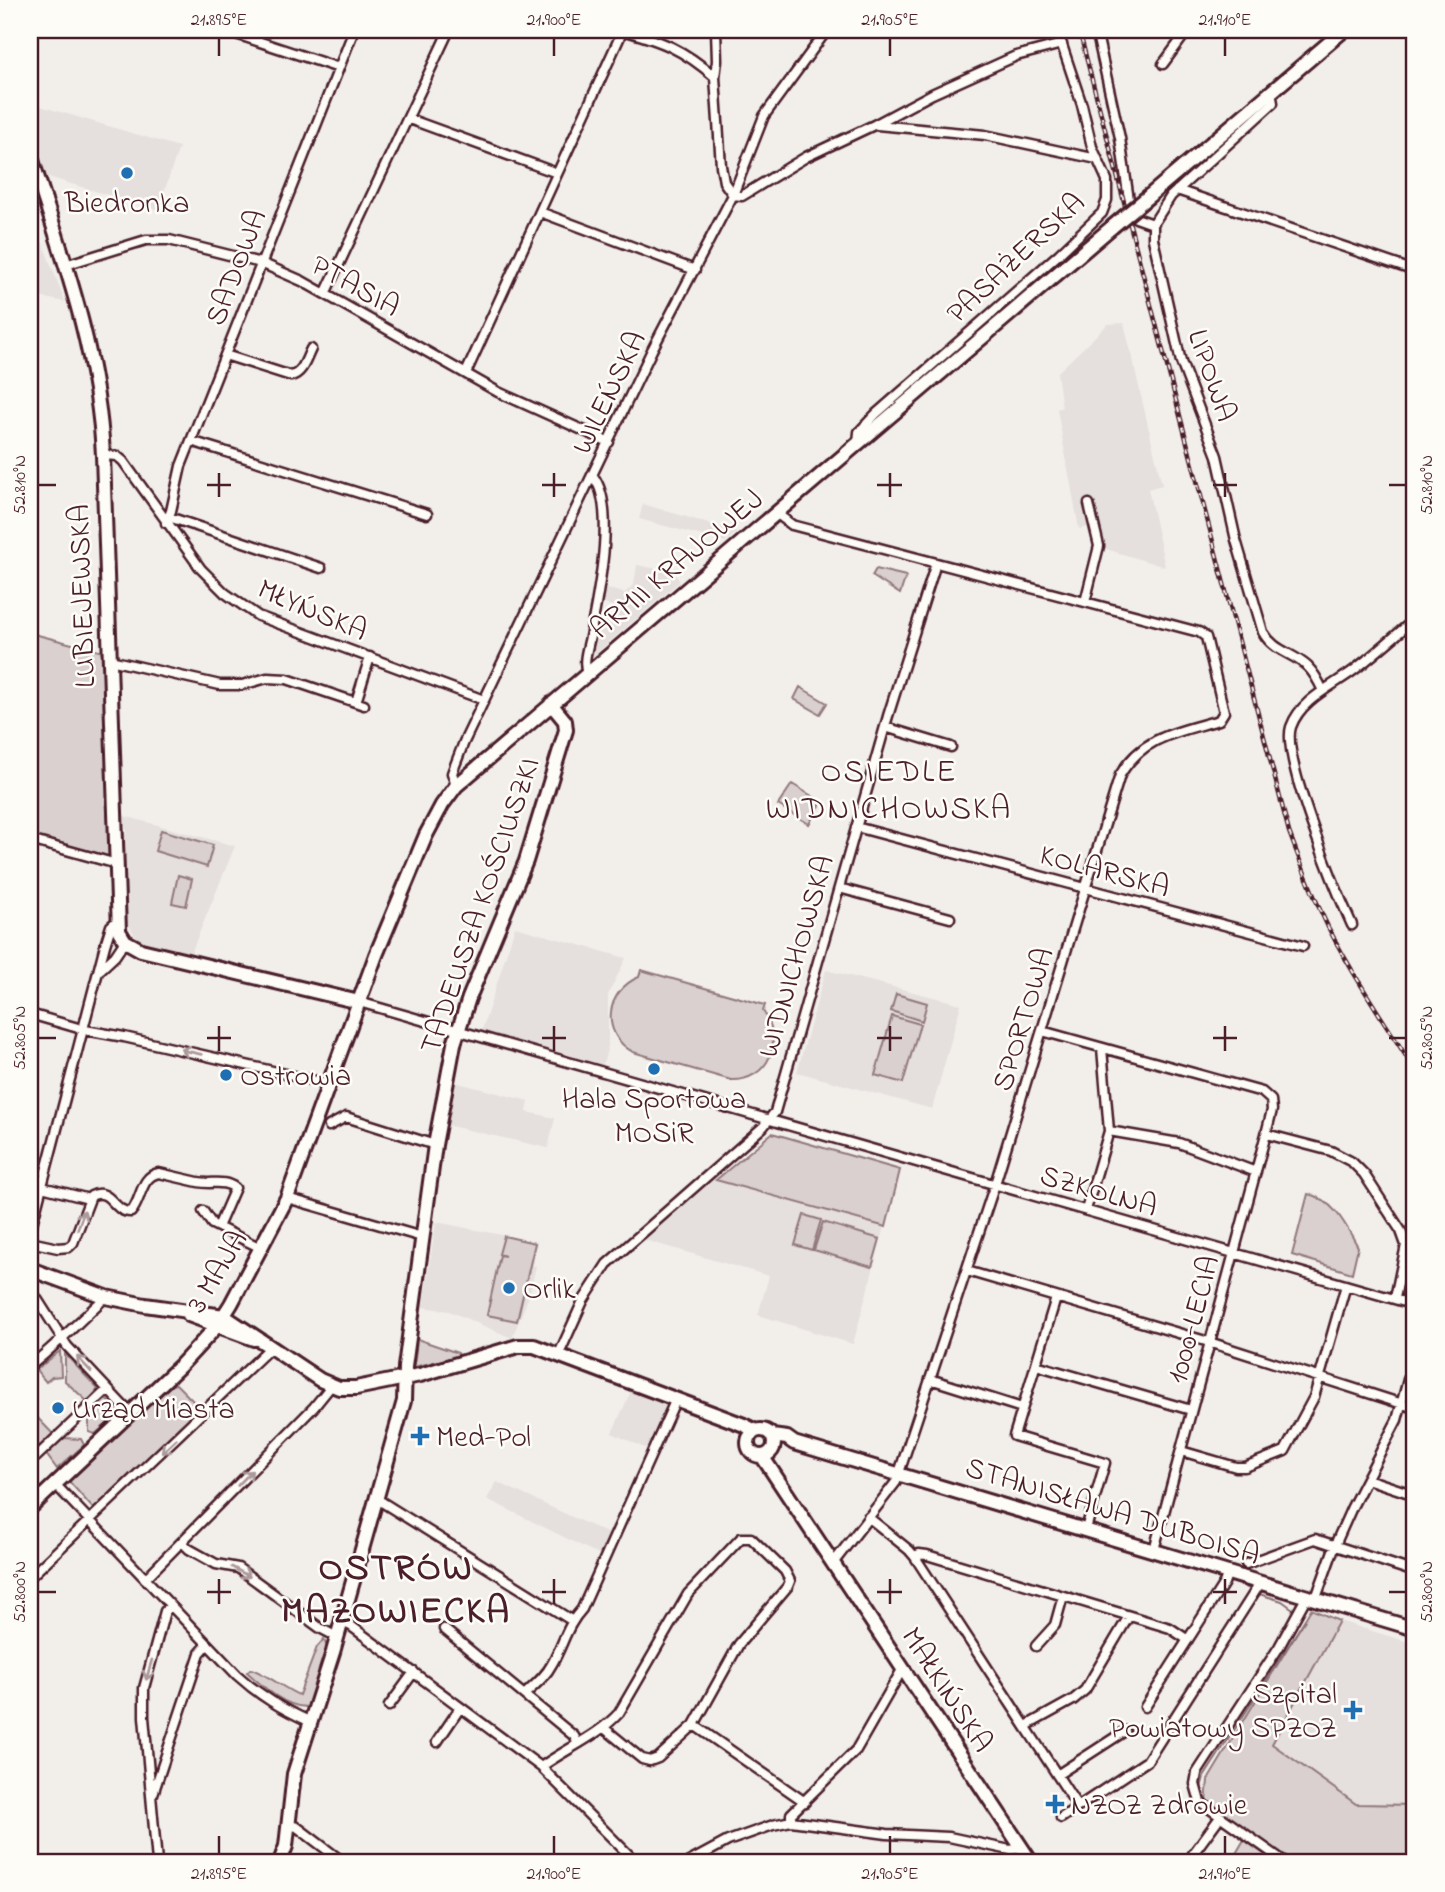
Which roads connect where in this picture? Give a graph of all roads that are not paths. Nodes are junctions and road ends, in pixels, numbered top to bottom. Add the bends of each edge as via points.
1 (354, 30) edge
2 (449, 30) edge
3 (622, 30) edge
4 (716, 30) edge
5 (827, 30) edge
6 (1057, 30) edge
7 (1096, 30) edge
8 (1188, 30) edge
9 (1344, 30) edge
10 (233, 33) dead end
11 (1062, 44) junction
12 (1163, 64) dead end
13 (339, 68) junction
14 (715, 77) junction
15 (1272, 92) junction
16 (409, 119) junction
17 (874, 125) junction
18 (30, 154) edge
19 (1097, 159) junction
20 (557, 173) junction
21 (1177, 190) junction
22 (733, 195) junction
23 (540, 212) junction
24 (1153, 224) junction
25 (261, 262) junction
26 (65, 265) junction
27 (695, 271) junction
28 (1415, 271) edge
29 (325, 294) junction
30 (311, 349) dead end
31 (225, 355) junction
32 (466, 373) junction
33 (191, 441) junction
34 (609, 442) junction
35 (858, 443) junction
36 (103, 455) junction
37 (593, 476) junction
38 (1089, 503) dead end
39 (776, 513) junction
40 (428, 514) dead end
41 (167, 520) junction
42 (936, 563) junction
43 (321, 568) dead end
44 (1085, 602) junction
45 (1415, 619) edge
46 (370, 657) junction
47 (110, 660) junction
48 (587, 674) junction
49 (1323, 691) junction
50 (484, 700) junction
51 (551, 704) junction
52 (885, 727) junction
53 (951, 747) dead end
54 (456, 786) junction
55 (856, 827) junction
56 (30, 840) edge
57 (117, 864) junction
58 (1086, 887) junction
59 (839, 888) junction
60 (950, 918) dead end
61 (118, 920) junction
62 (1352, 925) dead end
63 (124, 941) junction
64 (106, 945) junction
65 (1303, 946) dead end
66 (101, 969) junction
67 (359, 1002) junction
68 (30, 1014) edge
69 (85, 1030) junction
70 (458, 1031) junction
71 (1042, 1031) junction
72 (1102, 1048) junction
73 (329, 1084) junction
74 (769, 1120) junction
75 (329, 1126) dead end
76 (1109, 1131) junction
77 (1266, 1134) junction
78 (435, 1145) junction
79 (1256, 1172) junction
80 (995, 1184) junction
81 (42, 1187) junction
82 (287, 1198) junction
83 (89, 1199) junction
84 (1086, 1210) junction
85 (203, 1211) dead end
86 (218, 1227) junction
87 (30, 1232) edge
88 (422, 1237) junction
89 (30, 1242) edge
90 (261, 1248) junction
91 (1234, 1253) junction
92 (30, 1269) edge
93 (967, 1271) junction
94 (1346, 1285) junction
95 (30, 1288) edge
96 (106, 1297) junction
97 (1056, 1298) junction
98 (1395, 1298) junction
99 (1415, 1305) edge
100 (179, 1311) junction
101 (195, 1317) junction
102 (220, 1321) junction
103 (61, 1339) junction
104 (1209, 1342) junction
105 (201, 1344) junction
106 (267, 1345) junction
107 (559, 1354) junction
108 (1415, 1354) edge
109 (1036, 1365) junction
110 (30, 1366) edge
111 (405, 1378) junction
112 (930, 1378) junction
113 (1321, 1378) junction
114 (331, 1386) junction
115 (107, 1390) junction
116 (676, 1399) junction
117 (1402, 1404) junction
118 (1021, 1408) junction
119 (1415, 1408) edge
120 (1191, 1410) junction
121 (129, 1412) junction
122 (752, 1434) junction
123 (769, 1447) junction
124 (30, 1448) edge
125 (1181, 1451) junction
126 (899, 1473) junction
127 (1367, 1479) junction
128 (54, 1483) junction
129 (1415, 1495) edge
130 (377, 1499) junction
131 (30, 1508) edge
132 (869, 1517) junction
133 (90, 1521) junction
134 (1086, 1529) junction
135 (182, 1542) junction
136 (1335, 1545) junction
137 (1154, 1550) junction
138 (915, 1557) junction
139 (834, 1562) junction
140 (1246, 1564) dead end
141 (1228, 1572) junction
142 (1415, 1572) edge
143 (30, 1577) edge
144 (145, 1579) junction
145 (1261, 1582) junction
146 (1063, 1596) junction
147 (1312, 1597) junction
148 (170, 1606) junction
149 (1129, 1616) junction
150 (571, 1620) junction
151 (342, 1622) junction
152 (444, 1629) dead end
153 (1415, 1629) edge
154 (337, 1637) junction
155 (1188, 1640) junction
156 (207, 1645) junction
157 (1036, 1646) dead end
158 (903, 1668) junction
159 (414, 1672) junction
160 (525, 1694) junction
161 (389, 1706) dead end
162 (1145, 1707) dead end
163 (460, 1708) junction
164 (311, 1722) junction
165 (694, 1724) junction
166 (1026, 1726) junction
167 (604, 1728) junction
168 (1125, 1731) dead end
169 (437, 1742) dead end
170 (577, 1742) junction
171 (541, 1767) junction
172 (1058, 1775) junction
173 (152, 1796) junction
174 (804, 1802) junction
175 (1078, 1807) junction
176 (1220, 1817) junction
177 (1061, 1818) dead end
178 (791, 1821) junction
179 (289, 1825) junction
180 (1022, 1848) junction
181 (156, 1862) edge
182 (280, 1862) edge
183 (343, 1862) edge
184 (636, 1862) edge
185 (689, 1862) edge
186 (1031, 1862) edge
187 (1187, 1862) edge
188 (1285, 1862) edge

1 - 13 street, SADOWA
2 - 16 street
3 - 14 street via 663,41
3 - 20 street
4 - 14 street
5 - 22 street, WILEŃSKA via 764,116
6 - 11 street, PASAŻERSKA
7 - 24 street via 1130,207 1136,218
8 - 12 street
9 - 15 main road, ARMII KRAJOWEJ
10 - 13 street
11 - 17 street via 1016,56
11 - 19 street, PASAŻERSKA
13 - 25 street, SADOWA
14 - 22 street via 721,166
15 - 21 street via 1273,103
15 - 35 main road, ARMII KRAJOWEJ, bridge
16 - 20 street
16 - 29 street
17 - 19 street via 985,135
17 - 22 street via 806,157 743,196
18 - 26 main road, LUBIEJEWSKA
19 - 35 street, PASAŻERSKA via 1108,191 1102,213 876,414 859,432
20 - 23 street
21 - 24 street
21 - 28 street
22 - 27 street, WILEŃSKA
23 - 27 street
23 - 32 street
24 - 49 street, LIPOWA via 1155,252 1181,362 1217,456 1263,632 1268,642 1307,666
25 - 26 street, PTASIA via 169,240 134,243
25 - 29 street, PTASIA
25 - 31 street, SADOWA
26 - 36 main road, LUBIEJEWSKA via 91,354
27 - 34 street, WILEŃSKA
29 - 32 street, PTASIA
30 - 31 street via 301,370 291,376
31 - 33 street, SADOWA
32 - 34 street, PTASIA
33 - 40 street
33 - 41 street, SADOWA
34 - 37 street, WILEŃSKA
35 - 39 main road, ARMII KRAJOWEJ
36 - 41 street, MŁYŃSKA via 123,461
36 - 47 main road, LUBIEJEWSKA
37 - 48 street via 606,532 584,663
37 - 50 street, WILEŃSKA
38 - 44 street via 1098,546
39 - 42 street via 792,525
39 - 48 main road, ARMII KRAJOWEJ
41 - 43 street, MŁYŃSKA
41 - 46 street, MŁYŃSKA via 201,569 258,616
42 - 44 street
42 - 52 street, WIDNICHOWSKA
44 - 58 street, SPORTOWA via 1204,634 1223,706 1219,720 1161,737 1129,761 1116,786
45 - 49 street
46 - 47 street via 360,703 287,679 220,685
46 - 50 street, MŁYŃSKA
47 - 57 main road, LUBIEJEWSKA
48 - 51 main road, ARMII KRAJOWEJ
49 - 62 street via 1300,712 1289,740 1327,867
50 - 54 street, WILEŃSKA via 454,767
51 - 54 main road, ARMII KRAJOWEJ
51 - 70 main road, TADEUSZA KOŚCIUSZKI via 566,730 526,862
52 - 53 street
52 - 55 street, WIDNICHOWSKA
54 - 67 main road, ARMII KRAJOWEJ via 426,835
55 - 58 street, KOLARSKA
55 - 59 street, WIDNICHOWSKA
56 - 57 street
57 - 61 main road, LUBIEJEWSKA
58 - 65 street, KOLARSKA
58 - 71 street, SPORTOWA
59 - 60 street
59 - 74 street, WIDNICHOWSKA
61 - 63 main road, LUBIEJEWSKA
61 - 64 street, LUBIEJEWSKA via 111,926
63 - 64 street
63 - 66 street, LUBIEJEWSKA
63 - 67 main road via 141,950
64 - 66 street, LUBIEJEWSKA
66 - 69 street, LUBIEJEWSKA
67 - 70 street, SZKOLNA
67 - 73 main road, 3 MAJA
68 - 69 street
73 -> 69 street
69 - 81 street, LUBIEJEWSKA
70 - 74 street, SZKOLNA
70 - 78 main road, TADEUSZA KOŚCIUSZKI
71 - 72 street
71 - 80 street, SPORTOWA
72 - 76 street
72 - 77 street, 1000-LECIA via 1262,1092 1271,1100 1272,1110
73 - 82 main road, 3 MAJA
74 - 80 street, SZKOLNA
74 - 107 street via 607,1264 583,1301
75 - 78 street via 346,1117
76 - 79 street via 1179,1143
76 - 84 street
77 - 79 street, 1000-LECIA
77 - 98 street via 1331,1151 1364,1174 1406,1245
78 - 88 main road, TADEUSZA KOŚCIUSZKI
79 - 91 street, 1000-LECIA
80 - 84 street, SZKOLNA
80 - 93 street, SPORTOWA
81 - 83 street
81 - 87 street, LUBIEJEWSKA
82 - 88 street
82 - 90 main road, 3 MAJA
83 - 86 street via 104,1194 127,1213 135,1209 154,1173 224,1182 235,1188
89 -> 83 street via 69,1247
84 - 91 street, SZKOLNA
85 - 86 street
86 - 90 street
88 - 111 main road, TADEUSZA KOŚCIUSZKI
90 - 102 main road, 3 MAJA
91 - 94 street, SZKOLNA
91 - 104 street, 1000-LECIA
92 - 96 main road
93 - 97 street
93 - 112 street, SPORTOWA
94 - 98 street, SZKOLNA
94 - 113 street
95 - 103 street
96 - 100 main road
96 - 103 street
97 - 104 street
97 - 109 street
98 - 99 street, SZKOLNA
100 - 101 main road
100 - 102 main road via 208,1312
101 - 102 main road
101 - 105 main road
102 - 105 main road, 3 MAJA
102 - 106 main road
103 - 110 street
115 -> 103 street
104 - 113 street
104 - 120 street, 1000-LECIA
105 - 121 main road, 3 MAJA
106 - 114 main road
106 -> 133 street
107 - 111 main road via 518,1346
107 - 116 main road
108 - 117 street
109 - 118 street
109 - 120 street
111 - 114 main road via 356,1388
111 - 130 main road, TADEUSZA KOŚCIUSZKI via 404,1401
112 - 118 street
112 - 126 street, SPORTOWA
113 - 117 street
113 - 125 street via 1285,1451 1236,1467
135 -> 114 street
115 - 121 street
115 - 124 street via 36,1457
116 - 122 main road
116 - 150 street via 582,1609
117 - 119 street
117 - 127 street
118 - 134 street via 1014,1436 1105,1463
120 - 125 street, 1000-LECIA
121 - 128 main road, 3 MAJA
122 - 123 main road via 765,1430
122 - 123 main road, MAŁKIŃSKA via 752,1452
123 - 126 main road, STANISŁAWA DUBOISA via 794,1443
123 - 139 main road, MAŁKIŃSKA via 776,1475
125 - 137 street, 1000-LECIA
126 - 132 street, SPORTOWA
126 - 134 main road, STANISŁAWA DUBOISA
127 - 129 street
127 - 136 street
128 - 131 main road, 3 MAJA
128 - 133 street
130 - 150 street
130 - 151 main road, TADEUSZA KOŚCIUSZKI
132 - 138 street
132 - 139 street, SPORTOWA
133 - 143 street
133 - 144 street
134 - 137 main road, STANISŁAWA DUBOISA
135 - 144 street
135 -> 154 street via 216,1564 238,1568
136 - 140 street via 1315,1539
136 - 142 street
136 - 147 street
137 - 141 main road, STANISŁAWA DUBOISA
138 - 146 street via 927,1555
138 - 166 street
139 - 158 main road, MAŁKIŃSKA
141 - 145 main road, STANISŁAWA DUBOISA
141 - 155 street
144 - 148 street
145 - 147 main road, STANISŁAWA DUBOISA
145 - 175 street via 1147,1762
146 - 149 street
146 - 157 street via 1055,1625
147 - 153 main road, STANISŁAWA DUBOISA
147 - 176 street via 1197,1773 1195,1789 1200,1802
148 - 156 street
148 -> 173 street via 144,1688
149 - 155 street via 1170,1628
149 - 166 street via 1085,1690
150 - 160 street via 552,1665
151 - 154 main road, TADEUSZA KOŚCIUSZKI
151 - 159 street
152 - 160 street
154 - 164 main road, TADEUSZA KOŚCIUSZKI
155 - 162 street
156 - 164 street via 260,1696
156 - 173 street via 200,1653
158 - 174 street via 856,1750
158 - 180 main road, MAŁKIŃSKA
159 - 161 street
159 - 163 street
160 - 170 street
163 - 169 street
163 - 171 street
164 - 179 main road, TADEUSZA KOŚCIUSZKI via 294,1774
165 - 167 street via 650,1761
165 - 167 street via 731,1657 790,1581 751,1538 741,1538 688,1594 620,1713
165 - 174 street
166 - 172 street
167 - 170 street
168 - 172 street
170 - 171 street
171 - 184 street
172 - 175 street
173 - 181 street
174 - 178 street via 791,1814
175 - 177 street
176 - 187 street
176 - 188 street
178 - 180 street
178 - 185 street via 728,1841
179 - 182 main road, TADEUSZA KOŚCIUSZKI
179 - 183 street
180 - 186 main road, MAŁKIŃSKA

